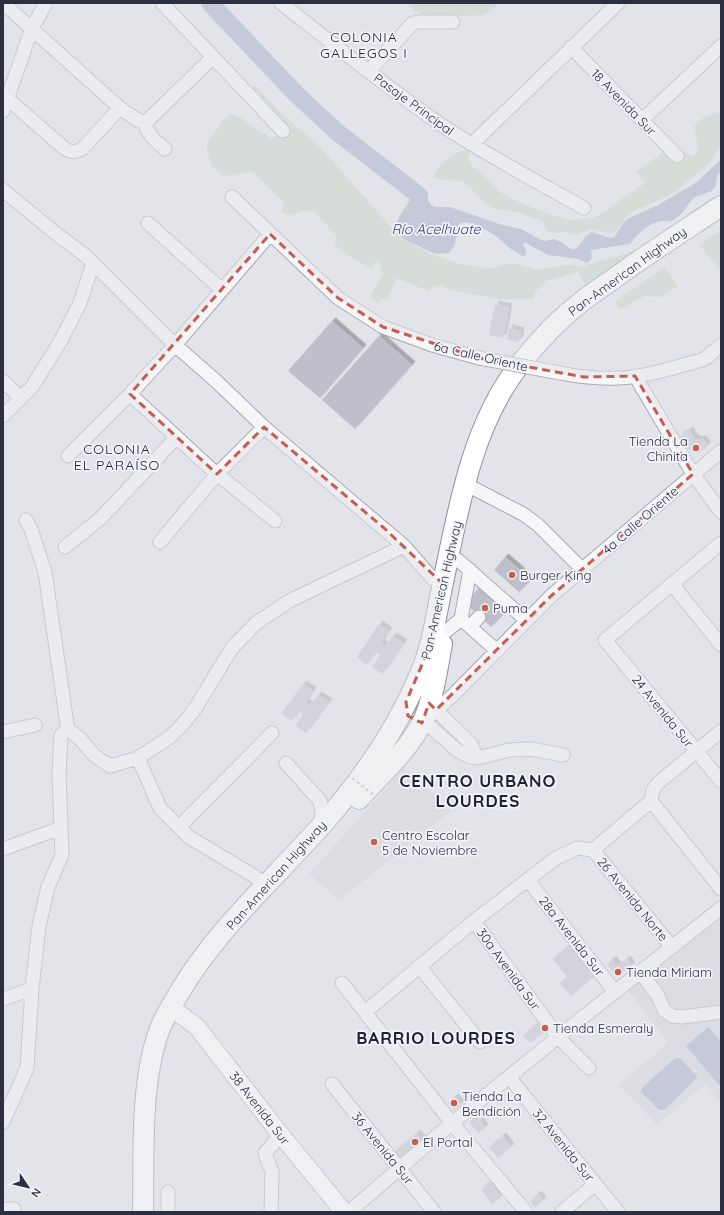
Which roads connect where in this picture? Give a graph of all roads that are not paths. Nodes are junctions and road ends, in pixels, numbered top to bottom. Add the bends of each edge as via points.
1 (3, 3) edge
2 (46, 3) edge
3 (162, 3) edge
4 (618, 3) edge
5 (285, 4) edge
6 (454, 22) dead end
7 (32, 28) junction
8 (721, 46) edge
9 (571, 48) junction
10 (214, 57) junction
11 (369, 71) junction
12 (5, 96) edge
13 (120, 108) junction
14 (3, 111) edge
15 (642, 120) junction
16 (145, 123) junction
17 (283, 131) dead end
18 (472, 144) junction
19 (165, 149) dead end
20 (677, 156) dead end
21 (3, 190) edge
22 (232, 197) dead end
23 (721, 206) edge
24 (584, 208) dead end
25 (721, 217) edge
26 (148, 223) dead end
27 (270, 234) junction
28 (93, 263) junction
29 (222, 290) junction
30 (175, 345) junction
31 (721, 345) edge
32 (635, 376) junction
33 (3, 381) edge
34 (130, 394) junction
35 (21, 398) junction
36 (3, 416) edge
37 (264, 427) junction
38 (176, 438) junction
39 (721, 450) edge
40 (68, 456) dead end
41 (217, 474) junction
42 (693, 474) junction
43 (473, 488) junction
44 (721, 512) edge
45 (26, 520) dead end
46 (275, 521) dead end
47 (160, 542) dead end
48 (721, 543) edge
49 (404, 546) junction
50 (65, 547) dead end
51 (464, 565) junction
52 (582, 569) junction
53 (443, 582) junction
54 (672, 584) junction
55 (479, 616) tunnel mouth
56 (526, 620) junction
57 (465, 623) junction
58 (444, 633) junction
59 (721, 645) edge
60 (496, 650) junction
61 (406, 702) junction
62 (429, 712) junction
63 (35, 725) dead end
64 (4, 728) edge
65 (68, 730) junction
66 (721, 731) edge
67 (272, 733) dead end
68 (696, 751) junction
69 (563, 755) dead end
70 (138, 758) junction
71 (477, 758) junction
72 (286, 763) dead end
73 (721, 781) edge
74 (652, 801) junction
75 (320, 802) junction
76 (342, 802) junction
77 (179, 827) junction
78 (320, 827) junction
79 (61, 828) junction
80 (3, 849) edge
81 (593, 850) junction
82 (528, 880) junction
83 (267, 884) junction
84 (721, 890) edge
85 (721, 908) edge
86 (474, 921) junction
87 (672, 947) junction
88 (419, 966) junction
89 (640, 972) junction
90 (342, 983) dead end
91 (184, 984) junction
92 (32, 989) junction
93 (615, 992) junction
94 (3, 999) edge
95 (176, 1011) junction
96 (365, 1012) junction
97 (721, 1012) edge
98 (159, 1032) junction
99 (558, 1037) junction
100 (480, 1042) dead end
101 (589, 1068) dead end
102 (509, 1077) junction
103 (332, 1084) dead end
104 (3, 1122) edge
105 (452, 1123) junction
106 (281, 1135) junction
107 (399, 1169) junction
108 (595, 1184) junction
109 (168, 1192) dead end
110 (143, 1212) edge
111 (154, 1212) edge
112 (168, 1212) edge
113 (271, 1212) edge
114 (344, 1212) edge
115 (349, 1212) edge
116 (434, 1212) edge
117 (526, 1212) edge
118 (562, 1212) edge
119 (618, 1212) edge

1 - 7 street
2 - 7 street
3 - 10 street
4 - 9 street
5 - 11 street, Pasaje Principal
6 - 11 street via 413,23
7 - 12 street
7 - 13 street
8 - 15 street
9 - 15 street, 18 Avenida Sur
9 - 18 street
10 - 16 street
10 - 17 street
11 - 18 street, Pasaje Principal
12 - 13 street via 64,148 74,152 83,148
12 - 14 street
13 - 16 street
15 - 20 street, 18 Avenida Sur
16 - 19 street via 150,134
18 - 24 street, Pasaje Principal
21 - 28 street
22 - 27 street, 6a Calle Oriente
23 - 53 highway, Pan-American Highway via 584,300 547,333 521,363 495,401 484,423 463,493
25 - 43 highway, Pan-American Highway via 620,284 561,331 525,374 500,415
26 - 29 street
27 - 29 street
27 - 32 street, 6a Calle Oriente, bridge via 338,298 383,327 432,345 479,358 594,378
28 - 30 street
28 - 35 street via 80,303 60,342 32,387
29 - 30 street
30 - 34 street
30 - 37 street via 216,380
31 - 32 street, 6a Calle Oriente via 702,360
32 - 42 street
33 - 35 street
34 - 38 street
34 - 40 street
35 - 36 street
37 - 41 street
37 - 49 street
38 - 41 street
38 - 50 street via 101,518
39 - 42 street, 4a Calle Oriente
41 - 46 street
41 - 47 street
42 - 44 street
42 - 52 street, 4a Calle Oriente
43 - 51 highway, Pan-American Highway
43 - 52 street via 523,514 538,525
45 - 65 street via 32,529 45,572
48 - 54 street
49 - 53 street via 432,578
49 - 70 street via 291,600 256,623 232,648 184,723 164,741
51 - 56 street via 495,598
51 - 57 street
51 - 58 highway, Pan-American Highway
52 - 56 street, 4a Calle Oriente
53 - 61 highway, Pan-American Highway via 430,646 421,673
54 - 59 street
54 - 68 street, 24 Avenida Sur via 605,640
55 - 57 street
56 - 60 street, 4a Calle Oriente
57 - 58 street
57 - 60 street
58 - 62 highway, Pan-American Highway
60 - 62 street, 4a Calle Oriente
61 - 62 highway via 406,711 412,720
61 - 76 highway, Pan-American Highway via 366,770
62 - 71 street via 471,744
62 - 71 street via 431,727 458,751
62 - 95 highway, Pan-American Highway via 393,763 258,909 211,964
63 - 64 street
65 - 70 street via 110,766
65 - 79 street via 61,735
66 - 68 street
67 - 77 street
68 - 73 street, 24 Avenida Sur
68 - 74 street via 658,783 653,790
69 - 71 street via 531,748 509,750
70 - 77 street via 160,808
72 - 75 street
74 - 81 street
74 - 84 street
75 - 76 street
75 - 78 street
76 - 78 highway, Pan-American Highway
77 - 83 street via 189,837
78 - 83 highway, Pan-American Highway
79 - 80 street
79 - 92 street via 62,855 48,887 40,919
81 - 82 street via 578,848 558,856
81 - 87 street, 26 Avenida Norte
82 - 86 street
82 - 93 street, 28a Avenida Sur
83 - 91 highway, Pan-American Highway via 215,941
85 - 87 street
86 - 88 street
86 - 99 street, 30a Avenida Sur
87 - 89 street
88 - 96 street
88 - 100 street
89 - 93 street
89 - 97 street via 657,994 664,1010 672,1016
90 - 96 street
91 - 95 highway
91 - 98 highway, Pan-American Highway
92 - 94 street
92 - 104 street via 26,1068
93 - 99 street
95 - 98 highway
95 - 106 main road, 38 Avenida Sur via 198,1027
95 - 111 highway, Pan-American Highway via 157,1078 155,1096
96 - 105 street
98 - 110 highway, Pan-American Highway via 146,1101
99 - 101 street, 30a Avenida Sur
99 - 102 street
102 - 105 street
102 - 108 street, 32 Avenida Sur
103 - 107 street, 36 Avenida Sur
105 - 107 street
105 - 117 street
106 - 113 street via 265,1153 272,1172
106 - 114 main road, 38 Avenida Sur
107 - 115 street
107 - 116 street, 36 Avenida Sur
108 - 118 street
108 - 119 street, 32 Avenida Sur
109 - 112 street

